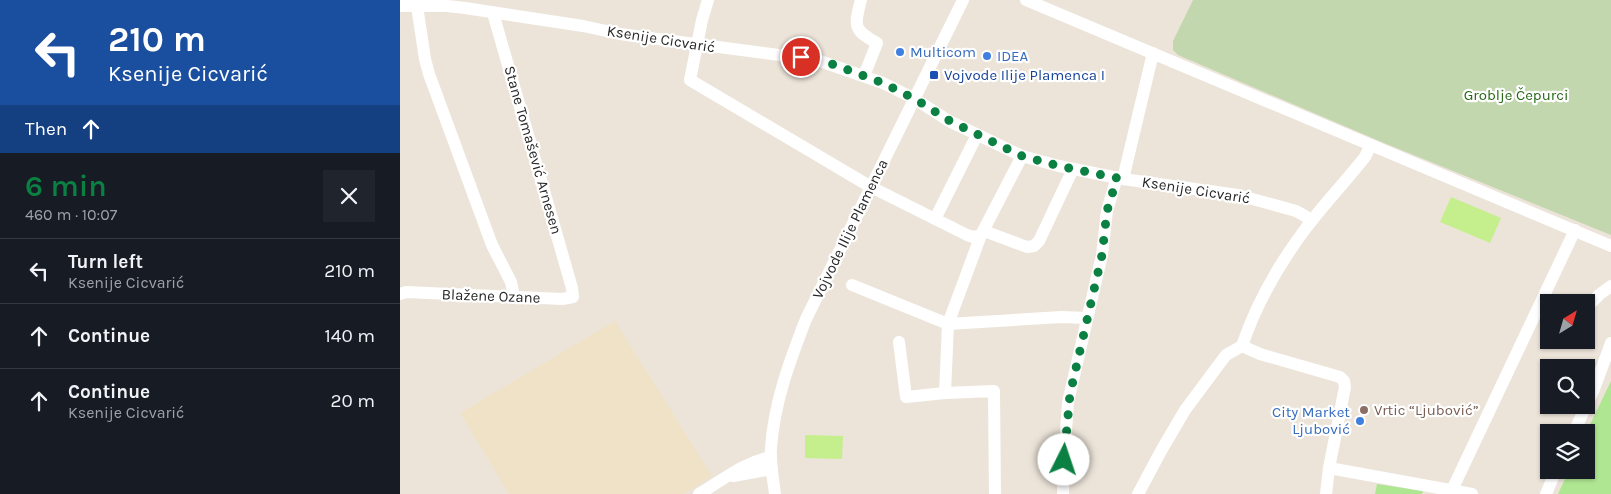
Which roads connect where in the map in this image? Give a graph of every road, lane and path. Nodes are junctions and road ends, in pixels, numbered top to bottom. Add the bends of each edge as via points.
1 (708, 0) edge
2 (861, 0) edge
3 (963, 0) edge
4 (1026, 0) edge
5 (400, 6) edge
6 (418, 6) junction
7 (493, 13) junction
8 (697, 45) junction
9 (1153, 54) junction
10 (864, 76) junction
11 (915, 99) junction
12 (977, 135) junction
13 (1372, 145) junction
14 (1022, 156) junction
15 (1073, 169) junction
16 (1120, 178) junction
17 (871, 187) junction
18 (935, 219) junction
19 (1312, 220) junction
20 (1575, 230) junction
21 (983, 233) junction
22 (1611, 246) edge
23 (852, 285) dead end
24 (1611, 286) edge
25 (572, 288) joint
26 (400, 294) edge
27 (1550, 294) edge
28 (514, 296) junction
29 (1595, 299) edge
30 (1540, 317) edge
31 (1087, 318) junction
32 (948, 324) junction
33 (899, 342) dead end
34 (1611, 343) edge
35 (1242, 346) junction
36 (945, 393) junction
37 (1578, 424) edge
38 (772, 463) junction
39 (1329, 468) junction
40 (1552, 479) edge
41 (1452, 490) junction
42 (699, 494) edge
43 (775, 494) edge
44 (994, 494) edge
45 (1063, 494) edge
46 (1138, 494) edge
47 (1326, 494) edge
48 (1472, 494) edge
49 (1546, 494) edge

1 - 8 street
2 - 10 street via 855,21 858,31 877,43
3 - 11 street, Vojvode Ilije Plamenca
4 - 9 street
5 - 6 street, Ksenije Cicvarić
6 - 7 street, Ksenije Cicvarić via 447,6
6 - 28 street via 429,74 498,262 511,282
7 - 8 street, Ksenije Cicvarić
7 - 25 street, Stane Tomašević Arnesen
8 - 10 street, Ksenije Cicvarić via 817,60
8 - 17 street via 690,80
9 - 13 street
9 - 16 street
10 - 11 street, Ksenije Cicvarić
11 - 12 street, Ksenije Cicvarić
11 - 17 street, Vojvode Ilije Plamenca
12 - 14 street, Ksenije Cicvarić
12 - 18 street
13 - 19 street
13 - 20 street
14 - 15 street, Ksenije Cicvarić
14 - 21 street
15 - 16 street, Ksenije Cicvarić
15 - 21 street via 1034,246 1027,247
16 - 19 street, Ksenije Cicvarić via 1238,195 1296,211
16 - 31 street via 1107,211 1102,255
17 - 18 street
17 - 38 street, Vojvode Ilije Plamenca via 792,354 774,424
18 - 21 street via 973,237
19 - 35 street via 1256,308
20 - 22 street
20 - 27 street
21 - 32 street
23 - 32 street
24 - 29 street
25 - 28 street, Blažene Ozane via 573,297 569,298
26 - 28 street, Blažene Ozane
30 - 41 street
31 - 32 street
31 - 45 street via 1068,402
32 - 36 street
33 - 36 street via 906,397
34 - 37 street
35 - 39 street via 1344,380
35 - 46 street via 1226,355 1185,410
36 - 44 street via 994,391
38 - 42 street via 754,461
38 - 43 street, Vojvode Ilije Plamenca
39 - 41 street
39 - 47 street
40 - 49 street
41 - 48 street

